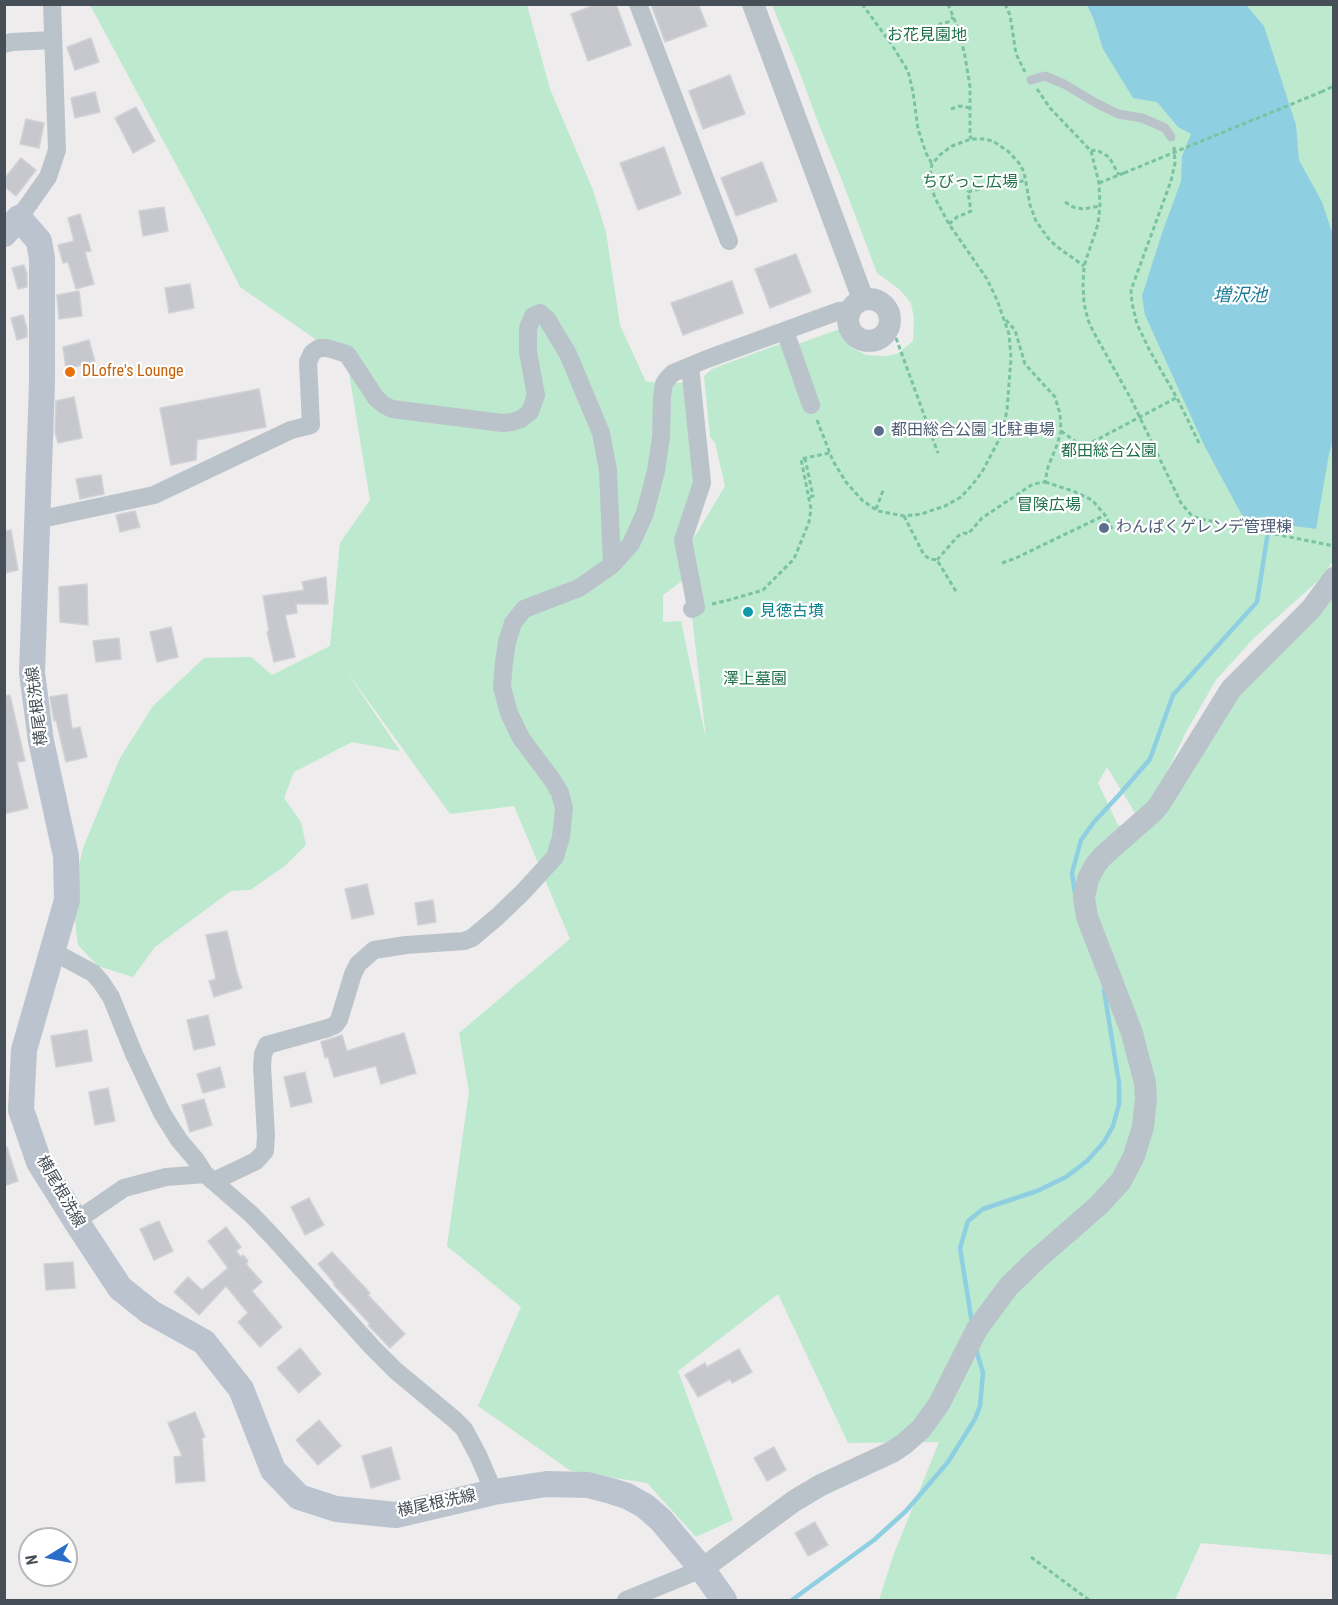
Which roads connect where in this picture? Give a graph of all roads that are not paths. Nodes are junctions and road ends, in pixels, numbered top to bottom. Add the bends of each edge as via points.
1 (52, 4) edge
2 (638, 4) edge
3 (753, 4) edge
4 (53, 40) junction
5 (4, 44) edge
6 (1031, 80) road end
7 (1171, 137) road end
8 (12, 226) edge
9 (729, 242) dead end
10 (856, 304) joint
11 (785, 331) junction
12 (690, 366) junction
13 (813, 400) road end
14 (37, 520) junction
15 (612, 565) junction
16 (1334, 578) edge
17 (694, 608) road end
18 (52, 951) junction
19 (210, 1178) junction
20 (76, 1221) junction
21 (494, 1492) junction
22 (702, 1569) junction
23 (626, 1600) edge
24 (724, 1600) edge

1 - 4 street
2 - 9 street
3 - 10 street
4 - 5 street
4 - 8 street via 57,150 48,177
6 - 7 lane via 1045,76 1118,114 1142,118 1165,128
8 - 14 main road, 横尾根洗線 via 39,242 42,259
10 - 11 street
11 - 12 street
11 - 13 street
12 - 15 street via 673,373 664,384 658,460 645,513 632,544
12 - 17 street via 702,483 683,540
14 - 15 street via 154,495 291,430 311,425 308,362 319,348 347,354 376,398 392,409 502,423 521,419 530,412 536,395 528,328 533,316 540,313 568,354 601,432 608,470
14 - 18 main road, 横尾根洗線 via 32,673 41,741 66,856 67,900
15 - 19 street via 579,588 524,609 513,623 506,652 502,687 508,713 553,781 564,808 555,857 472,938 374,950 358,964 335,1025 267,1045 262,1066 264,1151 256,1161
16 - 22 street via 1311,609 1231,689 1155,810 1103,856 1088,879 1084,898 1087,917 1132,1033 1145,1083 1143,1127 1121,1181 1009,1286 976,1329 939,1404 921,1429 892,1452 794,1501
18 - 19 street via 101,982 162,1113 178,1140
18 - 20 main road, 横尾根洗線 via 24,1050 21,1110 39,1162
19 - 20 street via 166,1177 124,1188
19 - 21 street via 273,1237 396,1371 464,1429
20 - 21 main road, 横尾根洗線 via 120,1288 150,1312 204,1342 241,1389 273,1470 299,1497 336,1509 396,1515
21 - 22 main road, 横尾根洗線 via 568,1484 588,1485 627,1496 661,1520
22 - 23 street
22 - 24 main road, 横尾根洗線

